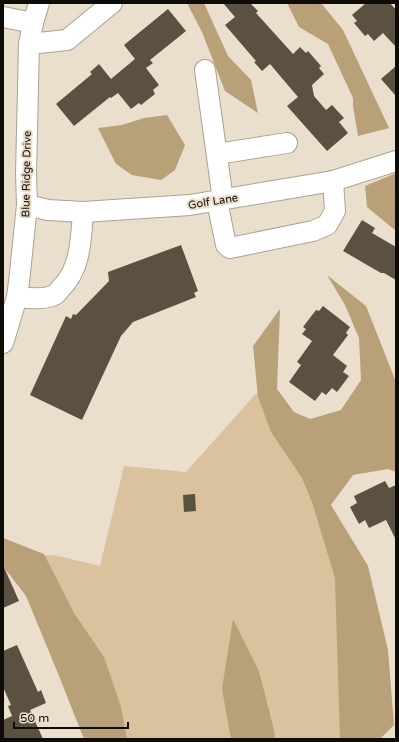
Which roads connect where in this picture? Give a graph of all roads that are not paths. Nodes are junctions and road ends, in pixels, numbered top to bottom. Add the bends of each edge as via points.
1 (39, 3) edge
2 (112, 3) edge
3 (3, 16) edge
4 (33, 23) junction
5 (29, 44) junction
6 (205, 70) dead end
7 (287, 143) dead end
8 (217, 154) junction
9 (396, 161) edge
10 (333, 181) junction
11 (220, 200) junction
12 (27, 206) junction
13 (83, 212) junction
14 (13, 288) edge
15 (3, 343) edge

1 - 4 street, Blue Ridge Drive
2 - 5 street via 67,40
3 - 4 street
4 - 5 street, Blue Ridge Drive
5 - 12 street, Blue Ridge Drive
6 - 8 street
7 - 8 street
8 - 11 street
9 - 10 street, Golf Lane
10 - 11 street, Golf Lane
10 - 11 street via 336,212 327,225 313,231 230,248 226,245
11 - 13 street, Golf Lane via 190,205
12 - 13 street, Golf Lane
12 - 14 street, Blue Ridge Drive
13 - 14 street via 79,253 67,283 54,295 37,298
14 - 15 street, Blue Ridge Drive

